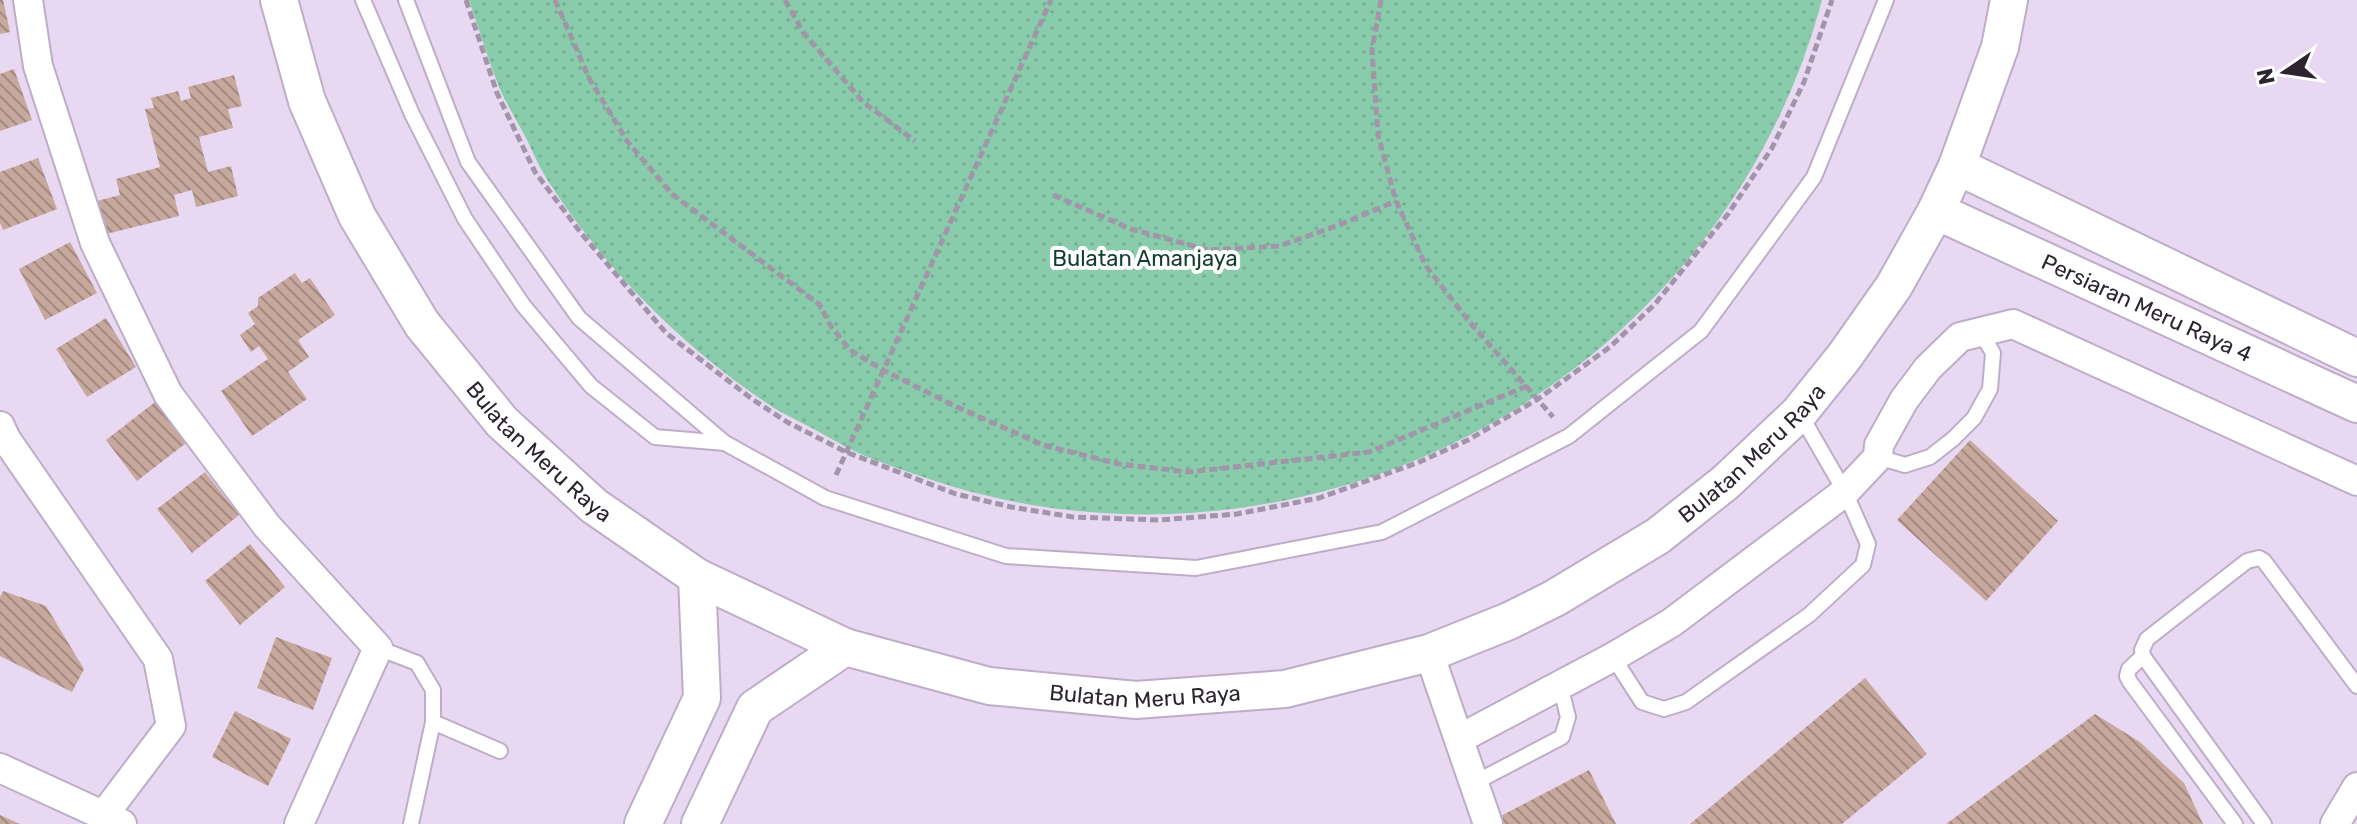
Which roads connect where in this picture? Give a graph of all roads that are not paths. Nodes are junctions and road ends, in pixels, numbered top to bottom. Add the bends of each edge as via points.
1 (28, 0) edge
2 (279, 0) edge
3 (363, 0) edge
4 (406, 0) edge
5 (1886, 0) edge
6 (2009, 0) edge
7 (1957, 166) junction
8 (1936, 211) junction
9 (1979, 331) junction
10 (2357, 358) edge
11 (2357, 404) edge
12 (1799, 413) junction
13 (2, 434) edge
14 (725, 443) junction
15 (1878, 457) junction
16 (2357, 481) edge
17 (1845, 492) junction
18 (697, 577) junction
19 (845, 647) junction
20 (378, 648) junction
21 (2143, 650) junction
22 (1429, 653) junction
23 (1613, 657) junction
24 (1560, 685) junction
25 (2357, 686) edge
26 (433, 722) junction
27 (1459, 739) junction
28 (500, 751) dead end
29 (0, 768) edge
30 (1474, 783) junction
31 (2357, 787) edge
32 (108, 821) edge
33 (299, 824) edge
34 (411, 824) edge
35 (643, 824) edge
36 (700, 824) edge
37 (1488, 824) edge
38 (2235, 824) edge
39 (2264, 824) edge
40 (2335, 824) edge

1 - 20 street via 38,66 95,243 168,394 267,526
2 - 18 street, Bulatan Meru Raya via 307,101 357,216 422,324 502,422 594,506
3 - 14 lane via 465,219 523,305 591,386 655,437
4 - 14 lane via 468,162 579,318
5 - 14 lane via 1814,177 1701,331 1569,436 1382,532 1196,568 1006,556 825,498
6 - 7 street, Bulatan Meru Raya via 2000,47
7 - 8 street, Bulatan Meru Raya
7 - 10 street, Persiaran Meru Raya 4
8 - 11 street, Persiaran Meru Raya 4
8 - 12 street, Bulatan Meru Raya via 1894,286
9 - 15 street via 1960,337 1928,368 1904,400 1879,445
9 - 15 lane via 1993,353 1990,389 1974,418 1930,457 1905,465
9 - 16 street via 2013,324
12 - 17 lane
12 - 22 street, Bulatan Meru Raya via 1726,482 1658,536 1555,598
13 - 32 street via 158,659 171,726
15 - 17 street
17 - 23 street via 1671,623
17 - 23 lane via 1868,544 1863,565 1809,615 1686,702 1664,709 1642,702
18 - 19 street, Bulatan Meru Raya
18 - 35 street via 702,698
19 - 22 street, Bulatan Meru Raya via 989,686 1136,700 1285,689
19 - 36 street via 755,708
20 - 26 lane via 417,663 433,690
20 - 33 street
21 - 25 lane via 2147,639 2210,588 2259,558
21 - 38 lane via 2129,669 2130,682
21 - 39 lane
22 - 27 street
23 - 24 street
24 - 27 street
24 - 30 lane via 1568,717 1562,737
26 - 28 lane
26 - 34 lane
27 - 30 street
29 - 32 street
30 - 37 street
31 - 40 street

